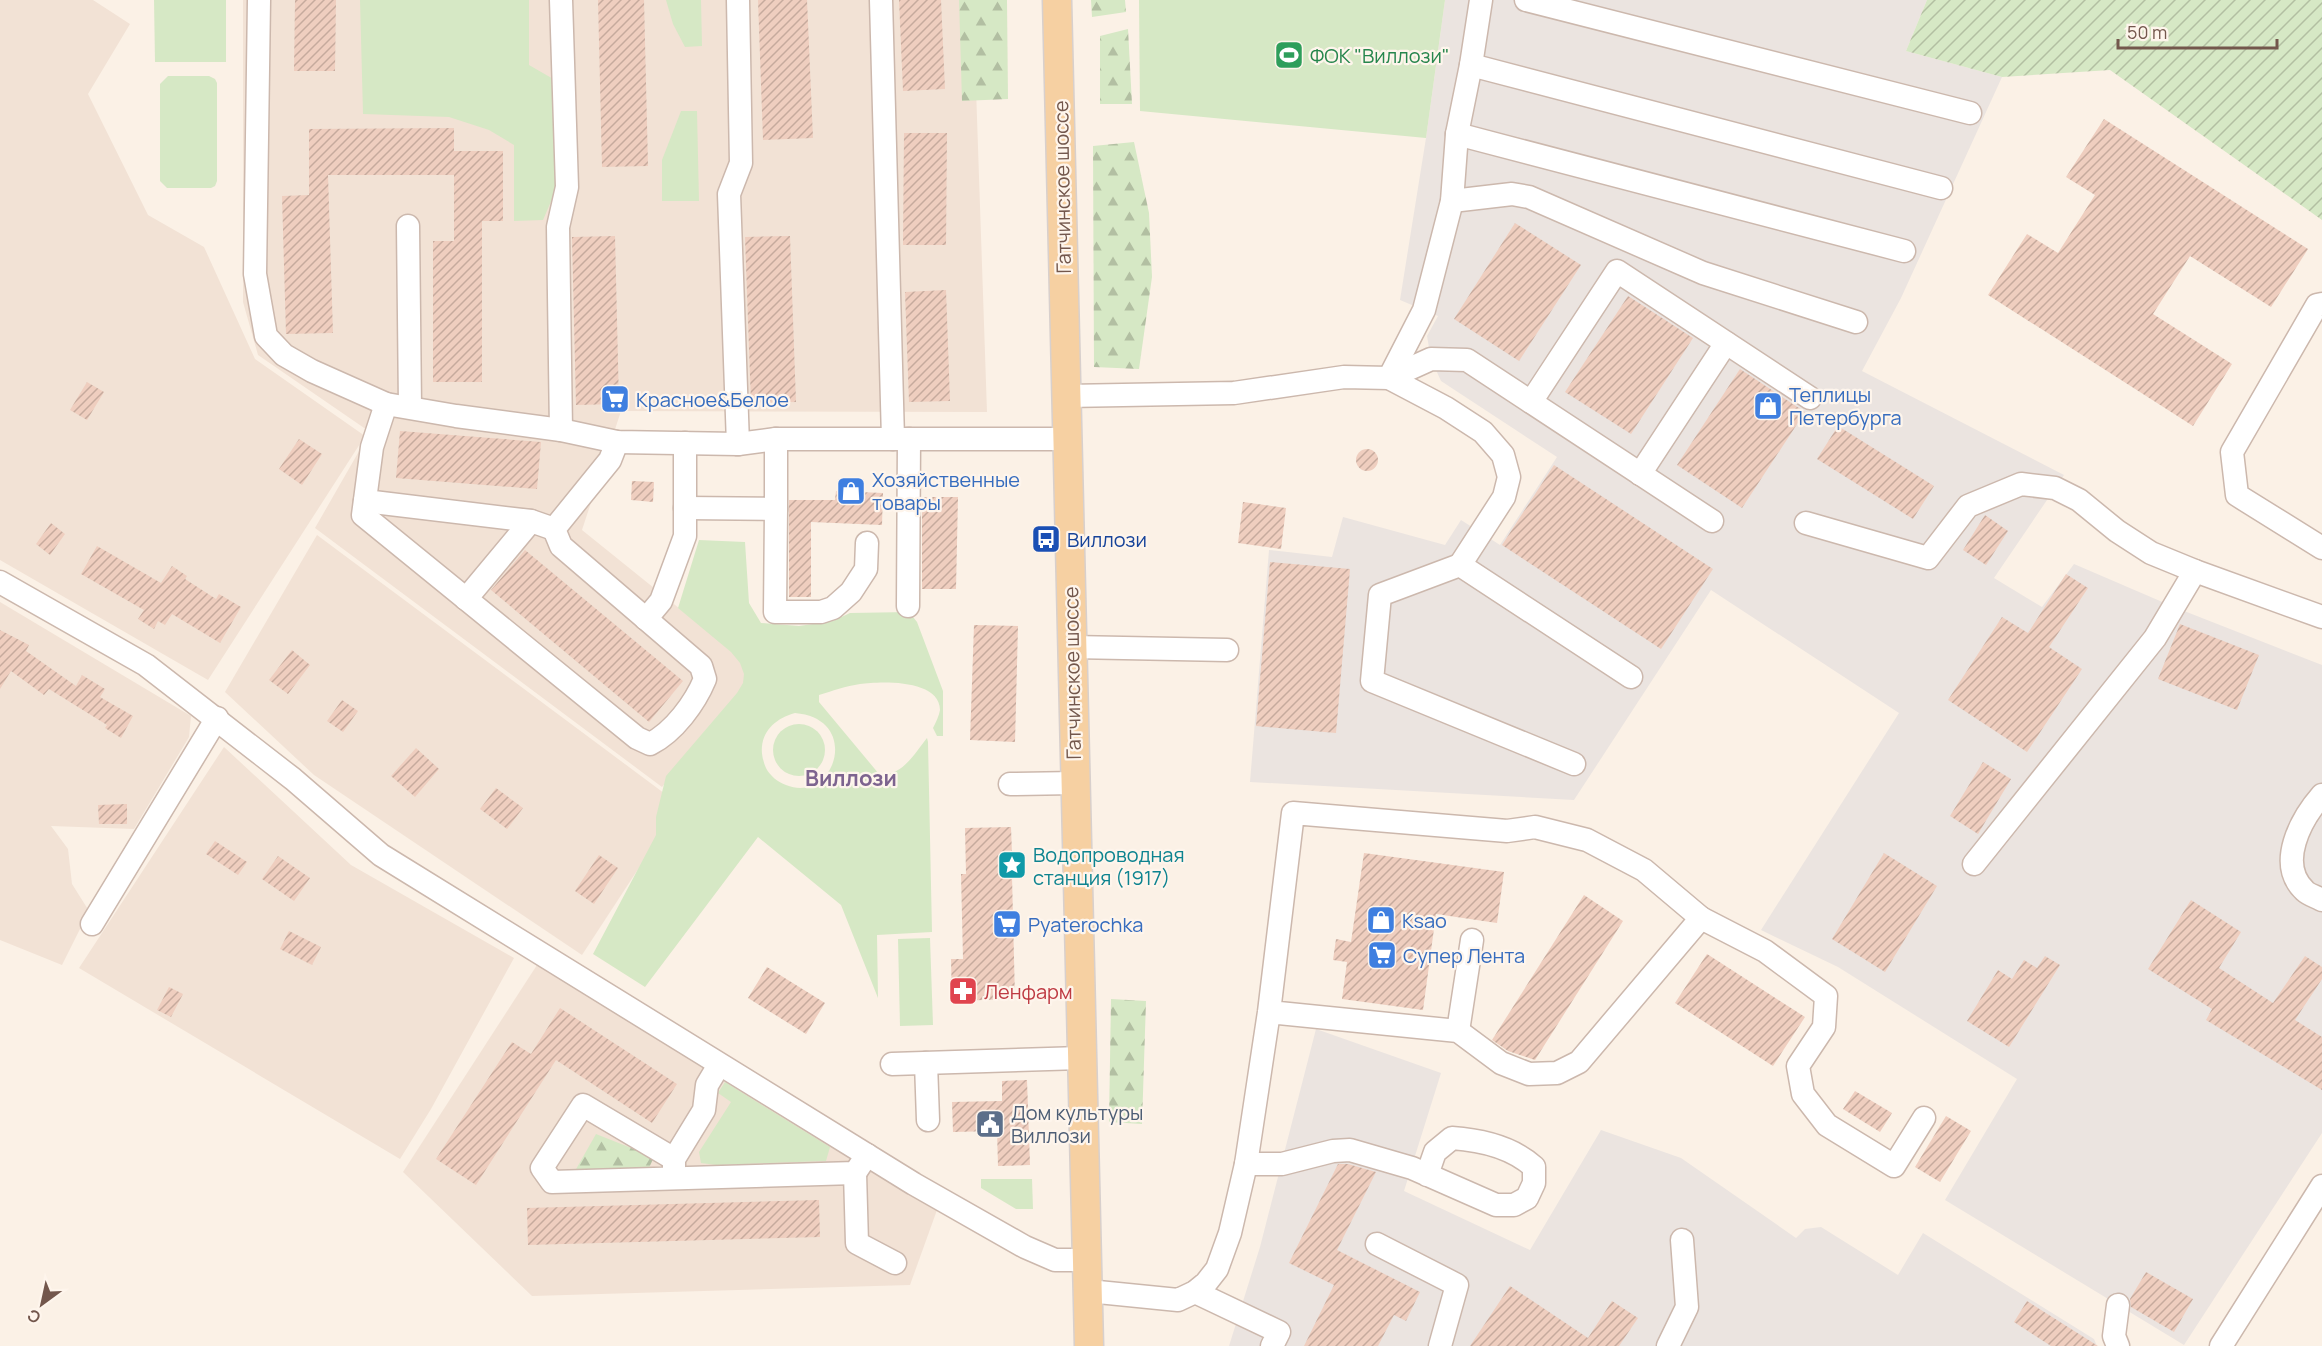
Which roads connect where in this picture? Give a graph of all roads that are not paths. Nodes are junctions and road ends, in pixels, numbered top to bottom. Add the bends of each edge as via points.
1 (258, 0) edge
2 (561, 0) edge
3 (738, 0) edge
4 (881, 0) edge
5 (1057, 0) edge
6 (1481, 0) edge
7 (1526, 0) edge
8 (1471, 65) junction
9 (1970, 113) dead end
10 (1457, 134) junction
11 (1941, 188) dead end
12 (1452, 201) junction
13 (408, 226) dead end
14 (1904, 251) dead end
15 (2322, 304) edge
16 (1856, 322) dead end
17 (1726, 343) junction
18 (1389, 378) junction
19 (1066, 396) junction
20 (1810, 398) dead end
21 (1531, 402) junction
22 (386, 404) junction
23 (410, 407) junction
24 (561, 430) junction
25 (776, 439) junction
26 (901, 439) junction
27 (1066, 439) junction
28 (617, 442) junction
29 (686, 443) junction
30 (738, 444) junction
31 (1640, 474) junction
32 (365, 501) junction
33 (685, 508) junction
34 (776, 509) junction
35 (531, 520) junction
36 (1712, 521) dead end
37 (1806, 523) dead end
38 (554, 529) junction
39 (867, 543) dead end
40 (2322, 548) edge
41 (1460, 565) junction
42 (2195, 571) junction
43 (0, 582) edge
44 (466, 599) junction
45 (908, 606) dead end
46 (2322, 617) edge
47 (646, 619) junction
48 (1071, 647) junction
49 (1227, 650) dead end
50 (1631, 677) dead end
51 (217, 718) junction
52 (1574, 764) dead end
53 (1075, 783) junction
54 (1010, 784) dead end
55 (2322, 795) edge
56 (1974, 864) dead end
57 (2322, 900) edge
58 (1701, 918) junction
59 (92, 924) dead end
60 (1472, 940) dead end
61 (1269, 1012) junction
62 (1458, 1031) junction
63 (1082, 1058) junction
64 (926, 1063) junction
65 (892, 1064) dead end
66 (719, 1065) junction
67 (1924, 1118) dead end
68 (928, 1120) dead end
69 (861, 1164) junction
70 (1246, 1164) junction
71 (674, 1169) junction
72 (1427, 1175) dead end
73 (2322, 1186) edge
74 (1682, 1240) dead end
75 (1377, 1244) dead end
76 (1087, 1260) junction
77 (895, 1263) dead end
78 (1088, 1291) junction
79 (1195, 1292) junction
80 (2118, 1305) dead end
81 (1089, 1346) edge
82 (1272, 1346) edge
83 (1440, 1346) edge
84 (1668, 1346) edge
85 (2118, 1346) edge
86 (2222, 1346) edge

1 - 22 street via 255,274 266,336 284,355 312,371
2 - 24 street via 567,187 558,227
3 - 30 street via 741,163 729,195
4 - 26 street
5 - 19 main road, Гатчинское шоссе
6 - 8 street
7 - 9 street
8 - 10 street
8 - 11 street
10 - 12 street
10 - 14 street
12 - 16 street via 1512,194 1529,196 1704,273
12 - 18 street via 1424,309
13 - 23 street
15 - 40 street via 2317,305 2232,452 2237,495
17 - 20 street
17 - 21 street via 1617,271
17 - 31 street
18 - 19 street via 1344,377 1234,393
18 - 21 street via 1431,359 1467,360
18 - 41 street via 1483,432 1503,455 1509,477 1504,497
19 - 27 main road, Гатчинское шоссе
21 - 31 street
22 - 23 street
22 - 32 street via 372,447
23 - 24 street
24 - 28 street
25 - 26 street
25 - 30 street
25 - 34 street
26 - 27 street
26 - 45 street
27 - 48 main road, Гатчинское шоссе
28 - 29 street
28 - 38 street via 610,460
29 - 30 street
29 - 33 street
31 - 36 street
32 - 35 street
32 - 44 street via 363,515
33 - 34 street
33 - 47 street via 685,536 661,601
34 - 39 street via 775,612 821,612 833,608 866,569
35 - 38 street
35 - 44 street
37 - 42 street via 1928,558 1968,506 2021,484 2055,488 2151,553
38 - 47 street via 561,546
41 - 50 street
41 - 52 street via 1380,595 1372,681
42 - 46 street
42 - 56 street via 2155,638
43 - 51 street via 146,665
44 - 47 street via 637,738 650,744 663,737 698,695 705,679 701,666
48 - 49 street
48 - 53 main road, Гатчинское шоссе
51 - 59 street
51 - 66 street via 381,855
53 - 54 street
53 - 63 main road, Гатчинское шоссе
55 - 57 street via 2292,847 2292,871 2305,892
58 - 61 street via 1644,870 1587,840 1535,827 1508,831 1293,813
58 - 62 street via 1579,1062 1557,1073 1529,1074 1501,1064
58 - 67 street via 1765,951 1826,996 1824,1027 1798,1066 1803,1094 1827,1125 1894,1166
60 - 62 street
61 - 62 street
61 - 70 street
63 - 64 street
63 - 76 main road, Гатчинское шоссе
64 - 65 street
64 - 68 street
66 - 69 street
66 - 71 street via 707,1085 704,1110
69 - 71 street
69 - 76 street via 1055,1260
69 - 77 street via 857,1243
70 - 72 street via 1282,1164 1333,1150 1350,1150
70 - 79 street via 1217,1269
71 - 71 street via 552,1182 542,1168 583,1105
73 - 86 street
74 - 84 street via 1687,1307
75 - 83 street via 1457,1285
76 - 78 main road, Гатчинское шоссе
78 - 79 street via 1178,1300
78 - 81 main road, Гатчинское шоссе
79 - 82 street via 1279,1332
80 - 85 street via 2114,1336

